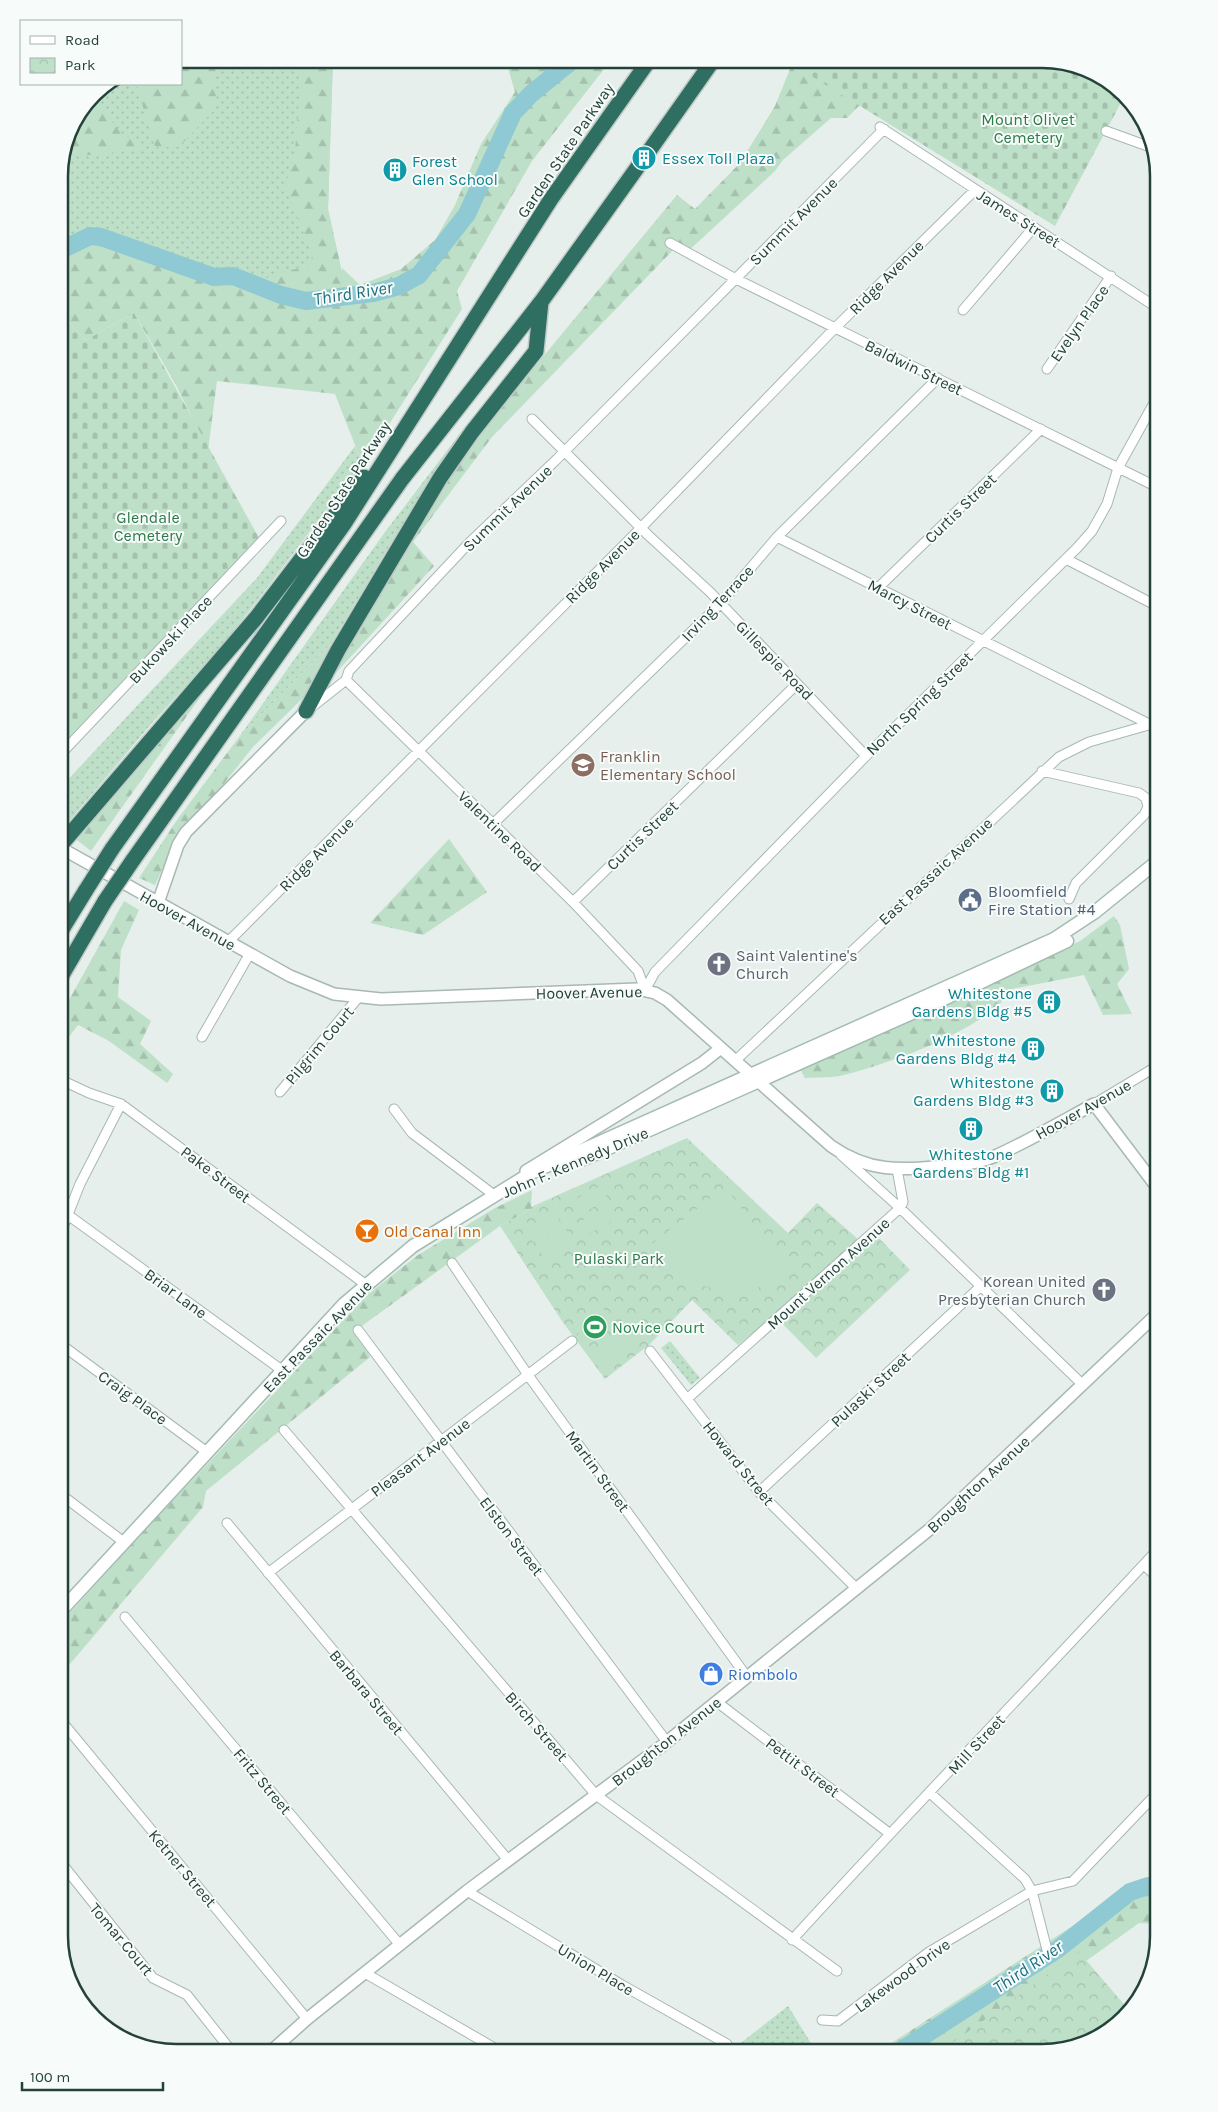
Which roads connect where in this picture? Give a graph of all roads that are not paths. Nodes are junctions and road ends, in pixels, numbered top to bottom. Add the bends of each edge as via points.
1 (644, 68) edge
2 (708, 68) edge
3 (882, 128) joint
4 (1106, 131) dead end
5 (1146, 145) edge
6 (975, 190) junction
7 (1034, 227) junction
8 (670, 244) dead end
9 (1111, 276) junction
10 (736, 279) junction
11 (541, 302) junction
12 (1150, 302) edge
13 (963, 310) dead end
14 (835, 328) junction
15 (1047, 369) dead end
16 (938, 378) junction
17 (416, 409) junction
18 (1150, 410) edge
19 (532, 419) dead end
20 (1040, 429) junction
21 (564, 451) junction
22 (1118, 468) junction
23 (1150, 484) edge
24 (281, 521) dead end
25 (640, 528) junction
26 (777, 537) junction
27 (1066, 559) junction
28 (879, 587) junction
29 (1150, 602) edge
30 (721, 603) junction
31 (982, 641) junction
32 (346, 680) junction
33 (797, 684) junction
34 (306, 711) junction
35 (1150, 721) edge
36 (1150, 725) edge
37 (68, 747) edge
38 (418, 752) junction
39 (866, 756) junction
40 (1042, 771) junction
41 (493, 824) junction
42 (68, 837) edge
43 (68, 852) edge
44 (1150, 867) edge
45 (1150, 878) edge
46 (1069, 900) dead end
47 (572, 902) junction
48 (158, 903) junction
49 (68, 920) edge
50 (228, 942) junction
51 (250, 954) junction
52 (68, 965) edge
53 (645, 990) junction
54 (358, 998) junction
55 (202, 1037) dead end
56 (721, 1048) junction
57 (736, 1060) junction
58 (1150, 1071) edge
59 (755, 1078) junction
60 (67, 1083) edge
61 (280, 1092) dead end
62 (121, 1104) junction
63 (1094, 1104) junction
64 (394, 1110) dead end
65 (831, 1146) junction
66 (897, 1170) junction
67 (1150, 1178) edge
68 (494, 1195) junction
69 (900, 1208) junction
70 (68, 1215) joint
71 (452, 1263) dead end
72 (365, 1284) junction
73 (981, 1286) junction
74 (1150, 1320) edge
75 (358, 1330) dead end
76 (572, 1341) dead end
77 (67, 1349) edge
78 (650, 1351) dead end
79 (283, 1371) junction
80 (528, 1374) junction
81 (1082, 1384) junction
82 (687, 1399) junction
83 (284, 1430) dead end
84 (440, 1442) junction
85 (207, 1452) junction
86 (759, 1492) junction
87 (67, 1499) edge
88 (351, 1510) junction
89 (227, 1523) dead end
90 (125, 1543) junction
91 (1150, 1558) edge
92 (1144, 1565) junction
93 (1150, 1571) edge
94 (268, 1573) junction
95 (857, 1589) junction
96 (67, 1603) edge
97 (125, 1617) dead end
98 (747, 1677) junction
99 (717, 1702) junction
100 (67, 1728) edge
101 (667, 1742) junction
102 (930, 1792) junction
103 (596, 1795) junction
104 (1150, 1801) edge
105 (890, 1833) junction
106 (508, 1860) junction
107 (67, 1870) edge
108 (467, 1891) junction
109 (1032, 1891) junction
110 (792, 1940) junction
111 (400, 1945) junction
112 (1047, 1950) dead end
113 (837, 1972) dead end
114 (365, 1973) junction
115 (307, 2019) junction
116 (822, 2020) dead end
117 (225, 2044) edge
118 (278, 2044) edge
119 (487, 2044) edge
120 (727, 2044) dead end

1 - 17 highway, Garden State Parkway via 557,191
2 - 11 highway
3 - 6 street, James Street
3 - 10 street, Summit Avenue
4 - 5 street
6 - 7 street, James Street
6 - 14 street, Ridge Avenue
7 - 9 street, James Street
7 - 13 street
8 - 10 street, Baldwin Street
9 - 12 street, James Street
9 - 15 street, Evelyn Place
10 - 14 street, Baldwin Street
10 - 21 street, Summit Avenue
11 - 34 highway via 536,351 440,478 342,642
11 - 52 highway, bridge via 402,479 132,860
14 - 16 street, Baldwin Street
14 - 25 street, Ridge Avenue
16 - 20 street, Baldwin Street
16 - 26 street, Irving Terrace
17 - 42 highway via 256,618
17 - 49 highway, Garden State Parkway, bridge via 344,524 112,849
18 - 22 street, North Spring Street
19 - 21 street, Gillespie Road
20 - 22 street, Baldwin Street
20 - 28 street, Curtis Street
21 - 25 street, Gillespie Road
21 - 32 street, Summit Avenue via 470,543 349,671
22 - 23 street, Baldwin Street
22 - 27 street, North Spring Street via 1107,504 1092,530
24 - 37 street, Bukowski Place
25 - 30 street, Gillespie Road
25 - 38 street, Ridge Avenue
26 - 28 street, Marcy Street
26 - 30 street, Irving Terrace
27 - 29 street
27 - 31 street, North Spring Street
28 - 31 street, Marcy Street
30 - 33 street, Gillespie Road
30 - 41 street, Irving Terrace
31 - 35 street, Marcy Street
31 - 39 street, North Spring Street
32 - 34 street, Summit Avenue
32 - 38 street, Valentine Road
33 - 39 street, Gillespie Road
33 - 47 street, Curtis Street
34 - 48 street, Summit Avenue via 186,832 178,845
36 - 40 street, East Passaic Avenue via 1073,748
38 - 41 street, Valentine Road
38 - 50 street, Ridge Avenue
39 - 53 street, North Spring Street via 655,972
40 - 46 street via 1139,793 1146,798 1148,807 1144,815 1076,882
40 - 57 street, East Passaic Avenue
41 - 47 street, Valentine Road
43 - 48 street, Hoover Avenue
44 - 59 main road, John F. Kennedy Drive via 1095,912 1054,939
45 - 59 main road, John F. Kennedy Drive via 1100,919 1058,946
47 - 53 street, Valentine Road via 638,971
48 - 50 street, Hoover Avenue
50 - 51 street, Hoover Avenue
51 - 54 street, Hoover Avenue via 304,984
51 - 55 street
53 - 54 street, Hoover Avenue
53 - 56 street, Hoover Avenue via 667,1000
54 - 61 street, Pilgrim Court
56 - 57 street, Hoover Avenue
56 - 68 street, East Passaic Avenue via 702,1063 530,1168
57 - 59 street, Hoover Avenue
58 - 63 street, Hoover Avenue
59 - 65 street, Hoover Avenue
59 - 68 main road, John F. Kennedy Drive via 531,1173
60 - 62 street, Pake Street
62 - 70 street via 80,1184
62 - 72 street, Pake Street
63 - 66 street, Hoover Avenue via 984,1160
63 - 67 street
64 - 68 street via 412,1133
65 - 66 street, Hoover Avenue via 853,1160
65 - 69 street, Mount Vernon Avenue
66 - 69 street via 903,1202
68 - 72 main road, East Passaic Avenue via 413,1246
69 - 73 street
69 - 82 street, Mount Vernon Avenue
70 - 79 street, Briar Lane
71 - 80 street, Martin Street
72 - 79 main road, East Passaic Avenue
73 - 81 street
73 - 86 street, Pulaski Street
74 - 81 street, Broughton Avenue
75 - 84 street, Elston Street
76 - 80 street, Pleasant Avenue
77 - 85 street, Craig Place
78 - 82 street, Howard Street
79 - 85 main road, East Passaic Avenue
80 - 84 street, Pleasant Avenue
80 - 98 street, Martin Street
81 - 95 street, Broughton Avenue via 930,1529
82 - 86 street, Howard Street
83 - 88 street, Birch Street
84 - 88 street, Pleasant Avenue
84 - 101 street, Elston Street
85 - 90 main road, East Passaic Avenue
86 - 95 street, Howard Street
87 - 90 street
88 - 94 street, Pleasant Avenue
88 - 103 street, Birch Street
89 - 94 street, Barbara Street
90 - 96 main road, East Passaic Avenue
91 - 92 street, Mill Street
92 - 93 street
92 - 102 street, Mill Street
94 - 106 street, Barbara Street
95 - 98 street, Broughton Avenue
97 - 111 street, Fritz Street
98 - 99 street, Broughton Avenue
99 - 101 street, Broughton Avenue
99 - 105 street, Pettit Street
100 - 115 street, Ketner Street
101 - 103 street, Broughton Avenue
102 - 105 street, Mill Street
102 - 109 street via 1025,1879
103 - 106 street, Broughton Avenue
103 - 110 street, Birch Street
104 - 109 street via 1074,1881
105 - 110 street, Mill Street
106 - 108 street, Broughton Avenue
107 - 117 street, Tomar Court via 153,1978 187,1995
108 - 111 street, Broughton Avenue
108 - 120 street, Union Place
109 - 112 street
109 - 116 street, Lakewood Drive via 929,1952 838,2020
110 - 113 street, Birch Street
111 - 114 street, Broughton Avenue
114 - 115 street, Broughton Avenue
114 - 119 street
115 - 118 street, Broughton Avenue

